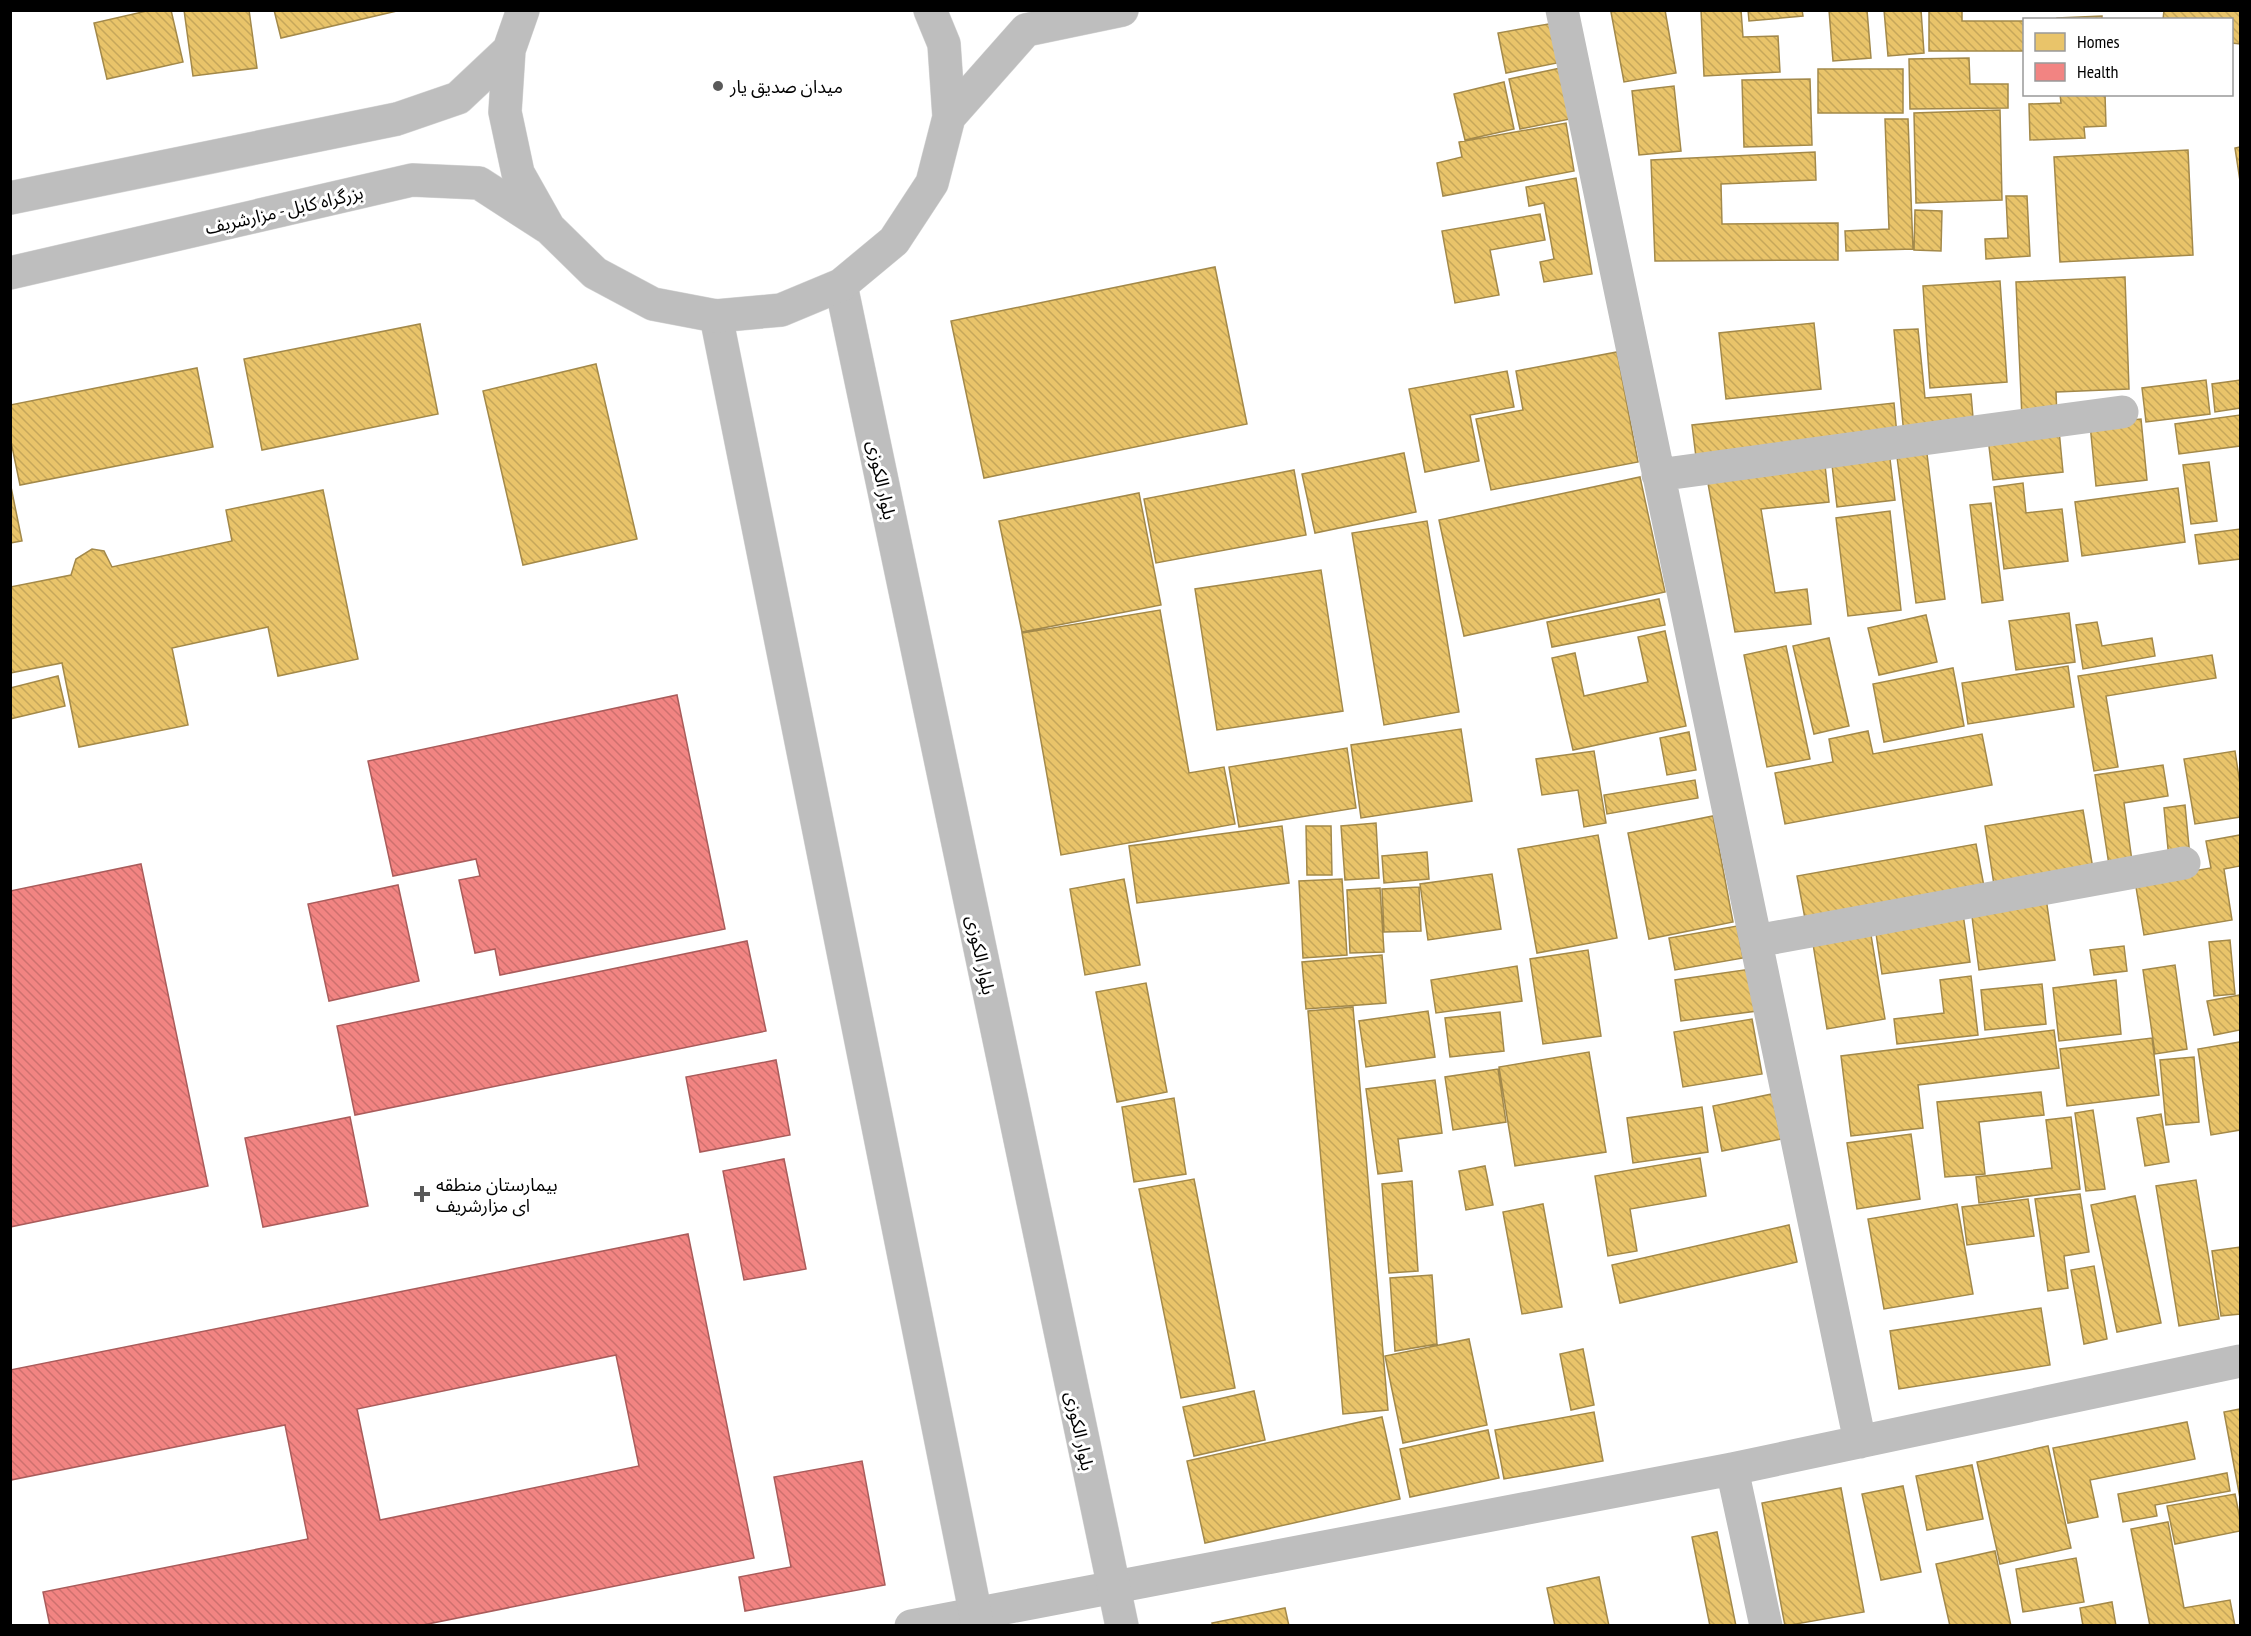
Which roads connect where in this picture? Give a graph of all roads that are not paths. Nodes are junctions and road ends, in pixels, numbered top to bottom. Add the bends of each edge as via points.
1 (523, 10) edge
2 (930, 10) edge
3 (1122, 10) edge
4 (1562, 10) edge
5 (509, 50) junction
6 (949, 117) junction
7 (10, 198) edge
8 (549, 228) junction
9 (10, 273) edge
10 (841, 285) junction
11 (716, 316) junction
12 (2122, 411) dead end
13 (1658, 475) junction
14 (2184, 863) dead end
15 (1756, 941) junction
16 (2241, 1361) edge
17 (1860, 1442) junction
18 (1732, 1469) junction
19 (1113, 1587) junction
20 (976, 1619) edge
21 (911, 1626) edge
22 (1122, 1626) edge
23 (1766, 1626) edge

1 - 5 main road
2 - 6 main road via 944,44
3 - 6 main road via 1026,30
4 - 13 main road
5 - 7 main road via 458,98 397,119
5 - 8 main road via 505,112 519,173
6 - 10 main road via 932,183 894,241
8 - 9 main road, بزرگراه کابل - مزارشریف via 479,183 412,180
8 - 11 main road via 595,273 652,304
10 - 11 main road via 781,310
10 - 19 main road, بلوار الکوزی
11 - 20 main road
12 - 13 main road
13 - 15 main road
14 - 15 main road
15 - 17 main road
16 - 17 main road
17 - 18 main road
18 - 19 main road
18 - 23 main road
19 - 20 main road
19 - 22 main road, بلوار الکوزی
20 - 21 main road

